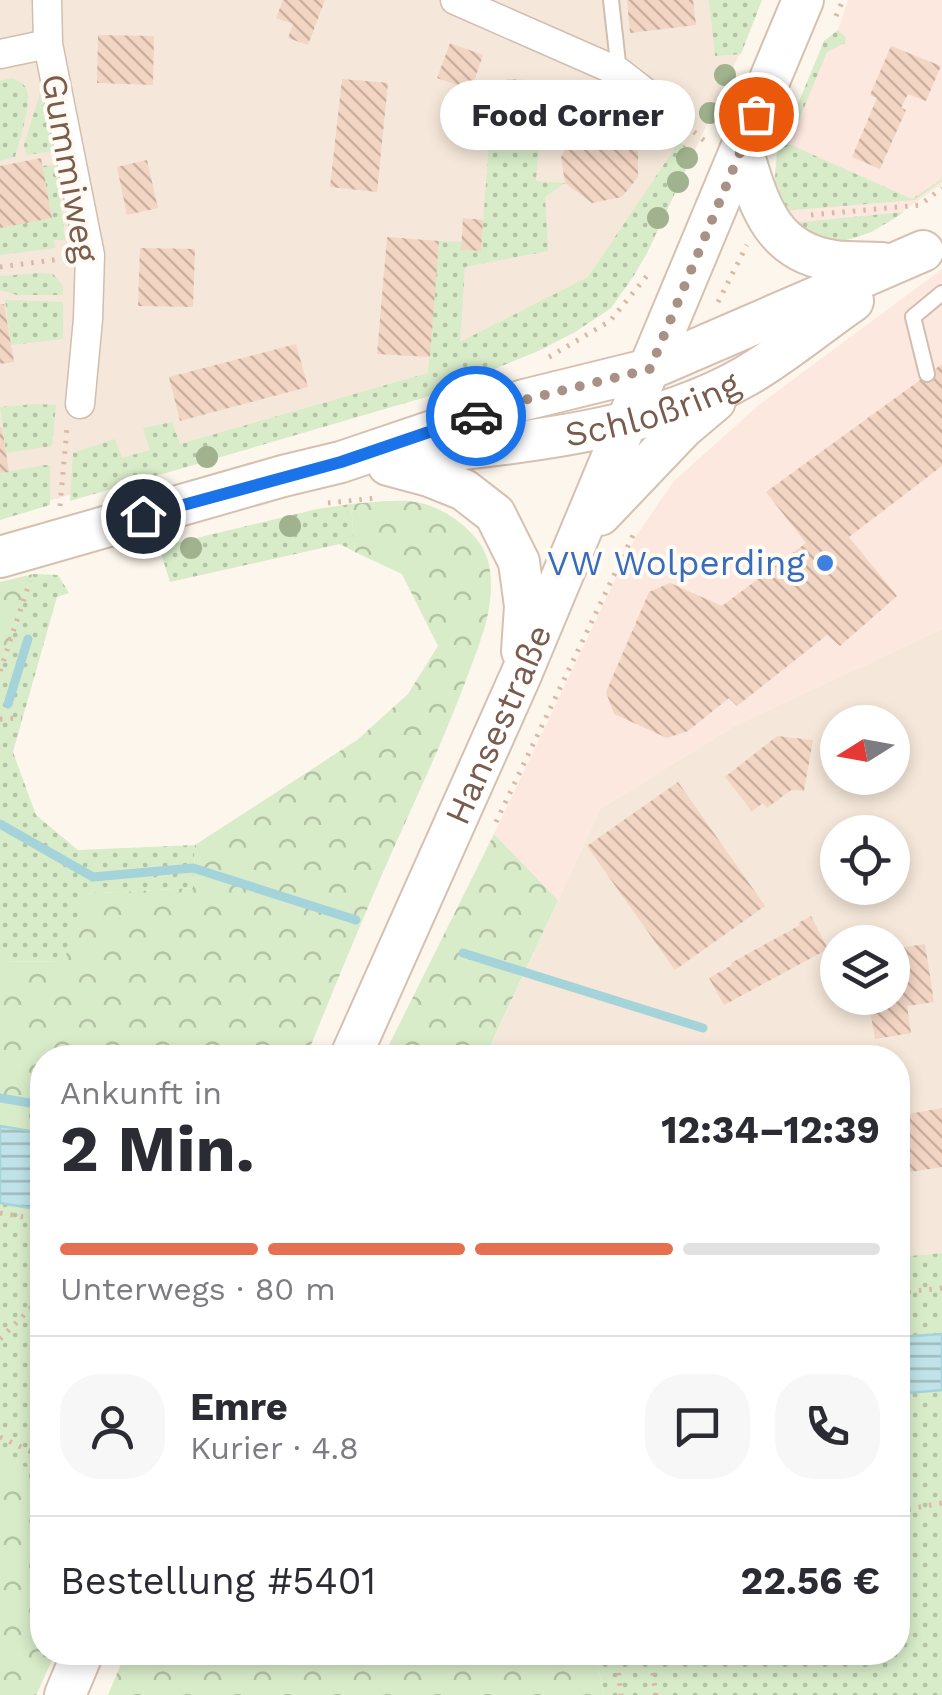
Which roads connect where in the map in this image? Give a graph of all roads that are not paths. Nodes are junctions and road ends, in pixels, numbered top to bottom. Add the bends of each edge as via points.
1 (47, 0) edge
2 (455, 0) edge
3 (611, 0) edge
4 (804, 0) edge
5 (48, 44) junction
6 (0, 54) edge
7 (619, 72) junction
8 (664, 107) dead end
9 (742, 149) junction
10 (920, 250) edge
11 (942, 293) edge
12 (650, 369) junction
13 (927, 374) dead end
14 (746, 376) junction
15 (80, 404) road end
16 (628, 423) junction
17 (353, 461) junction
18 (580, 536) junction
19 (16, 565) edge
20 (520, 678) junction
21 (356, 1045) edge
22 (77, 1665) edge
23 (64, 1695) edge

1 - 5 street, Gummiweg
2 - 7 street
3 - 7 lane
4 - 9 main road, Hansestraße
5 - 6 street
5 - 15 street, Gummiweg via 90,255
7 - 8 street
9 - 10 main road via 769,222 804,252 833,262
9 - 12 main road, Hansestraße
10 - 12 main road, Schloßring
10 - 14 main road, Schloßring
11 - 13 lane via 913,317
12 - 16 main road, Hansestraße
12 - 17 main road, Schloßring via 524,400
14 - 16 main road, Schloßring
14 - 18 main road via 683,428
16 - 17 main road, Schloßring
16 - 18 main road, Hansestraße
17 - 19 main road, Schloßring
17 - 20 main road via 429,476 464,490 494,514 518,562 525,606
18 - 20 main road, Hansestraße
20 - 21 main road, Hansestraße
22 - 23 main road

